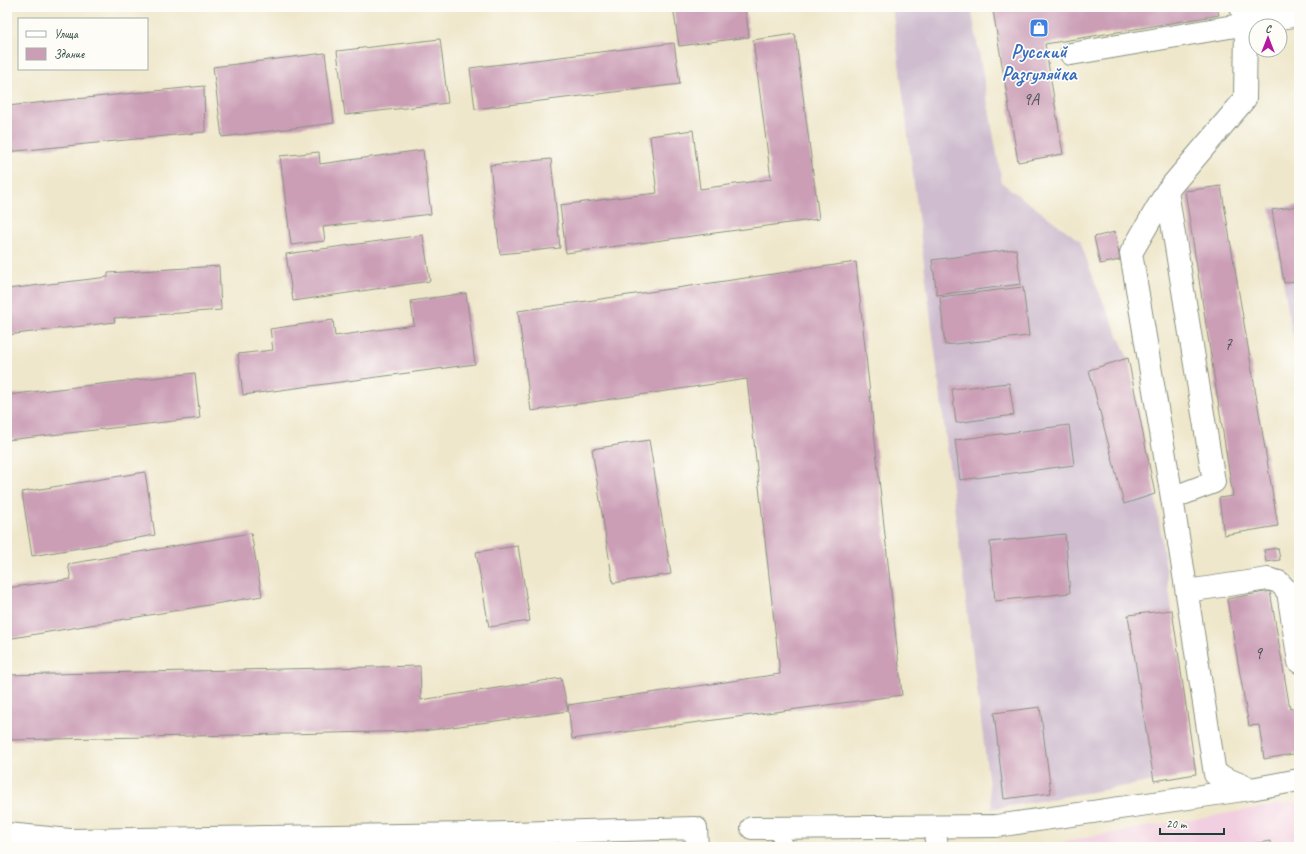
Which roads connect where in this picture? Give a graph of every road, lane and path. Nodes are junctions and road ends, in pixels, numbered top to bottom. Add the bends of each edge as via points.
1 (1243, 15) edge
2 (1299, 15) edge
3 (1071, 54) dead end
4 (1167, 190) junction
5 (1172, 498) junction
6 (1187, 591) junction
7 (1299, 662) edge
8 (1299, 780) edge
9 (1251, 789) junction
10 (752, 828) dead end
11 (7, 834) edge
12 (696, 837) edge
13 (936, 837) edge
14 (473, 841) edge

1 - 2 street
1 - 3 street
1 - 4 street via 1245,99
4 - 5 street via 1131,253
4 - 5 street via 1214,482
5 - 6 street
6 - 7 street via 1268,579 1279,582 1288,592
6 - 9 street via 1215,774
8 - 9 street
9 - 13 street
10 - 13 street
11 - 14 street via 70,840
12 - 14 street

